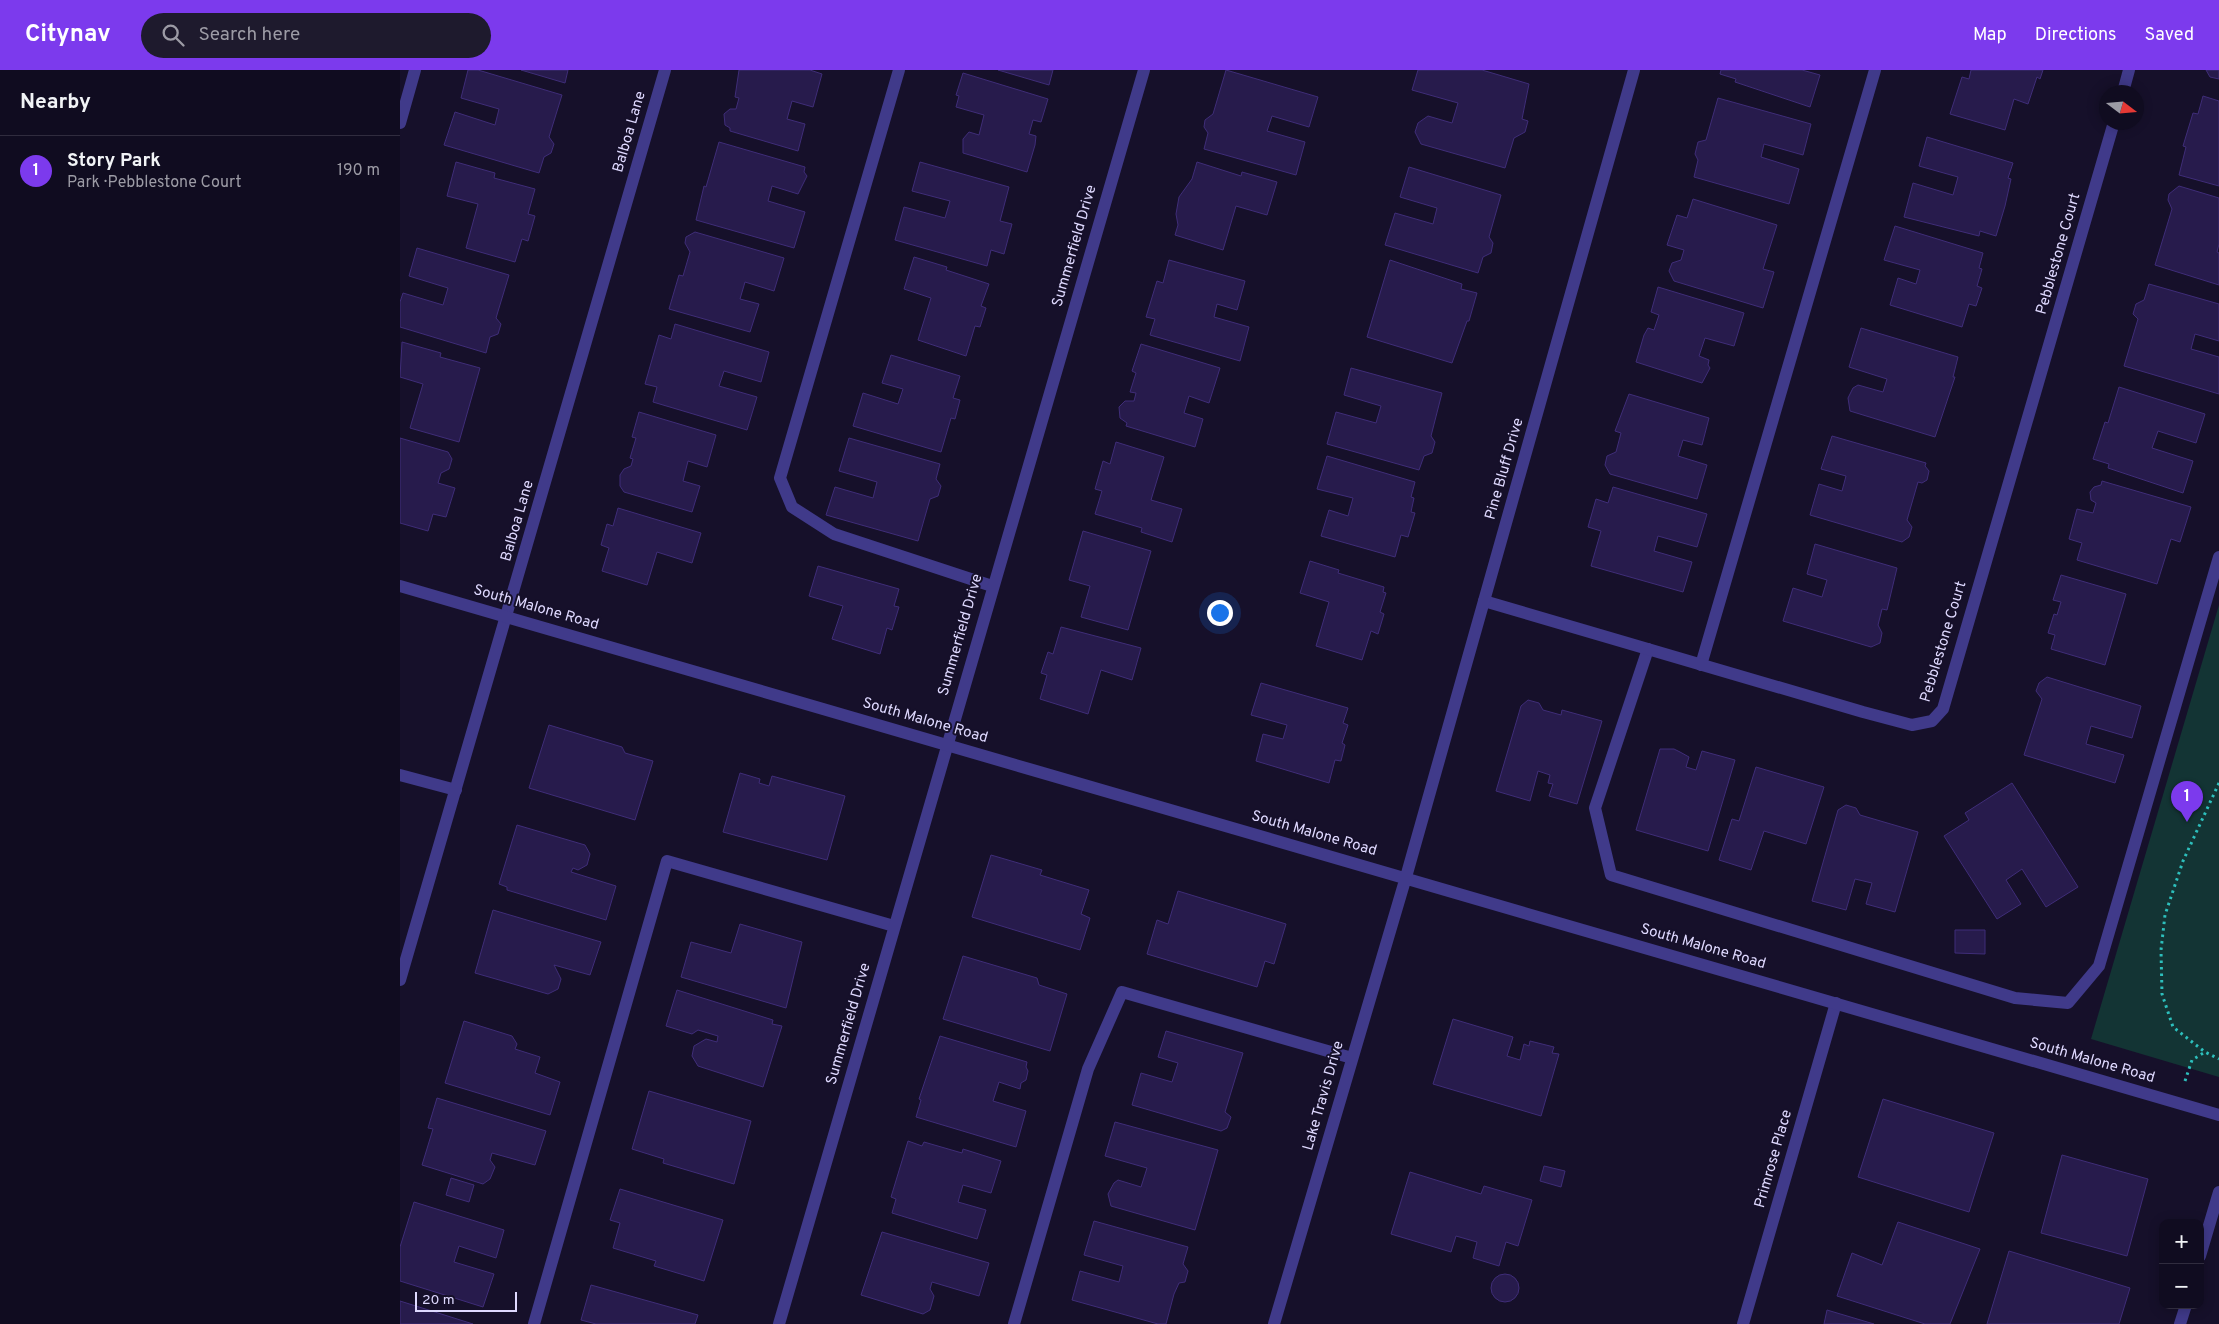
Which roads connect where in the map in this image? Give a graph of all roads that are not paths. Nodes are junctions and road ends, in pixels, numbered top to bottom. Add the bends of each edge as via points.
1 (416, 70) edge
2 (665, 70) edge
3 (900, 70) edge
4 (1144, 70) edge
5 (1634, 70) edge
6 (1875, 70) edge
7 (2129, 70) edge
8 (2125, 85) edge
9 (400, 123) edge
10 (2112, 130) edge
11 (2219, 557) edge
12 (400, 586) edge
13 (992, 586) junction
14 (1484, 601) junction
15 (507, 617) junction
16 (1648, 649) junction
17 (1701, 665) junction
18 (946, 744) junction
19 (400, 775) edge
20 (456, 790) junction
21 (1406, 877) junction
22 (894, 926) junction
23 (400, 980) edge
24 (1836, 1003) junction
25 (1352, 1058) junction
26 (2219, 1115) edge
27 (2219, 1192) edge
28 (2204, 1243) edge
29 (2185, 1309) edge
30 (534, 1324) edge
31 (779, 1324) edge
32 (1014, 1324) edge
33 (1274, 1324) edge
34 (1742, 1324) edge
35 (2180, 1324) edge

1 - 9 street
2 - 15 street, Balboa Lane
3 - 13 street via 780,478 792,506 834,534
4 - 13 street, Summerfield Drive
5 - 14 street, Pine Bluff Drive
6 - 17 street
7 - 8 street
10 - 17 street, Pebblestone Court via 1943,709 1932,721 1912,726
11 - 16 street via 2099,966 2068,1003 2015,998 1611,875 1595,808
12 - 15 street, South Malone Road
13 - 18 street, Summerfield Drive
14 - 16 street, Pebblestone Court
14 - 21 street, Pine Bluff Drive
15 - 18 street, South Malone Road
15 - 20 street, Balboa Lane
16 - 17 street, Pebblestone Court
18 - 21 street, South Malone Road
18 - 22 street, Summerfield Drive
19 - 20 street
20 - 23 street, Balboa Lane
21 - 24 street, South Malone Road
21 - 25 street, Lake Travis Drive
22 - 30 street via 667,861
22 - 31 street, Summerfield Drive
24 - 26 street, South Malone Road
24 - 34 street, Primrose Place
25 - 32 street via 1122,992 1088,1069
25 - 33 street, Lake Travis Drive
27 - 28 street
29 - 35 street

